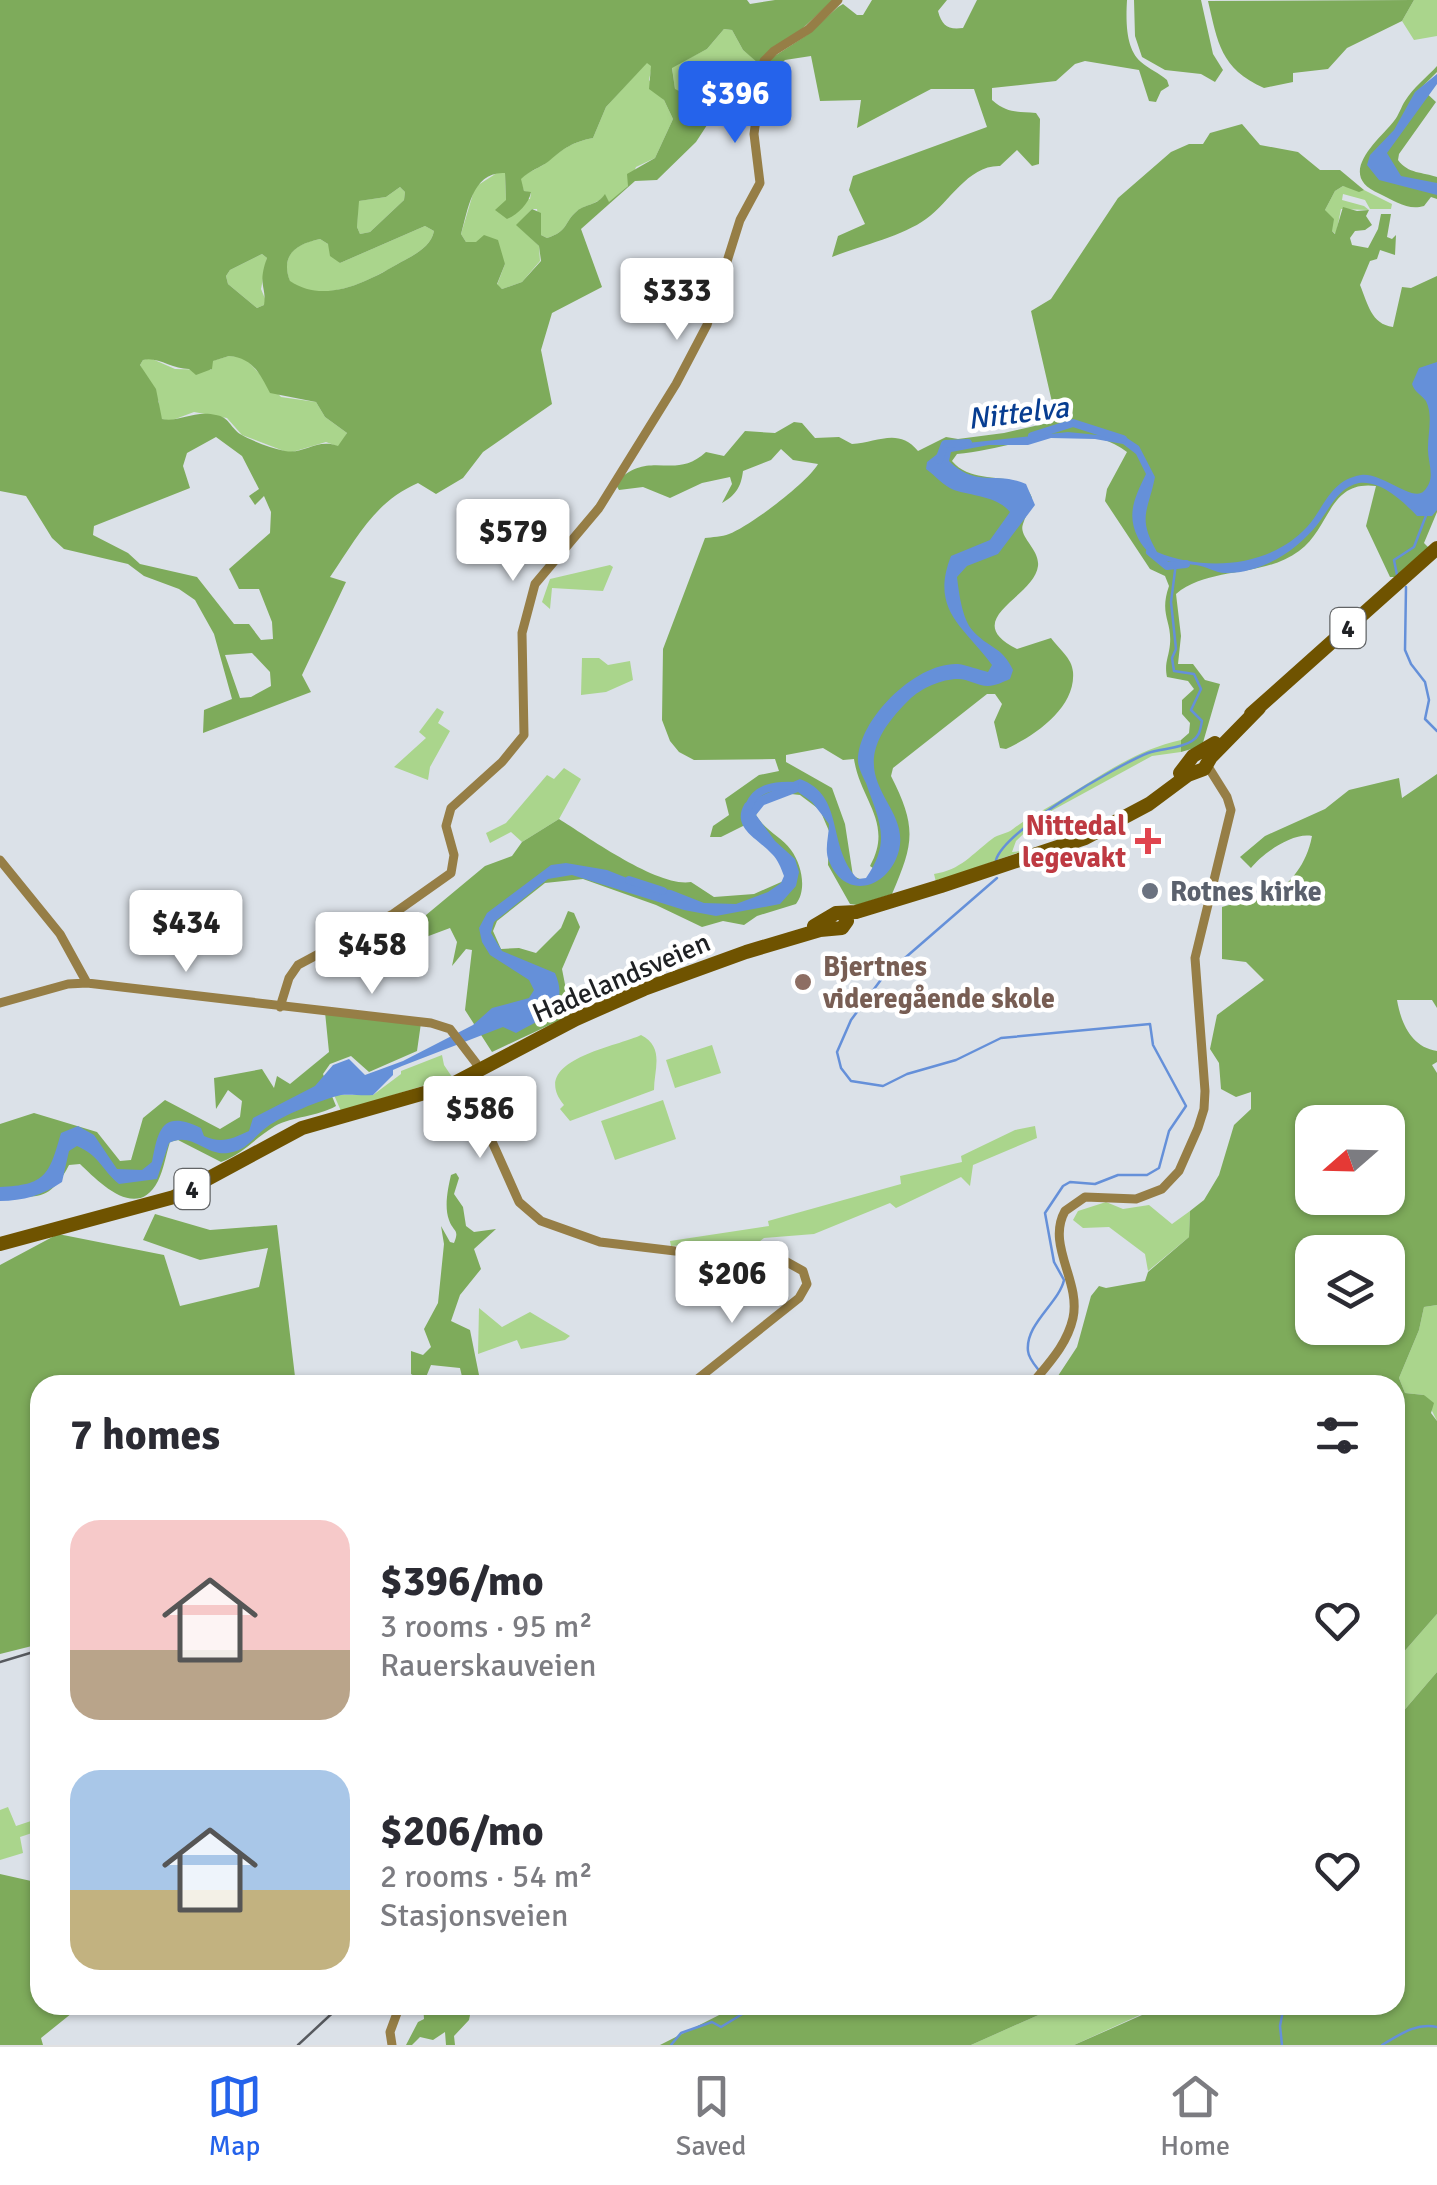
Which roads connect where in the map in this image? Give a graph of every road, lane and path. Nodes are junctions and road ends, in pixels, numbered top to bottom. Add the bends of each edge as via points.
1 (838, 0) edge
2 (1437, 548) edge
3 (1200, 764) junction
4 (0, 860) edge
5 (87, 983) junction
6 (0, 1003) edge
7 (280, 1007) junction
8 (473, 1062) junction
9 (441, 1087) junction
10 (0, 1244) edge
11 (703, 1375) edge
12 (1039, 1375) edge
13 (396, 2015) edge
14 (392, 2045) edge

1 - 7 street via 764,61 754,134 758,188 740,220 701,338 591,520 532,590 522,640 524,735 450,808 451,873 394,914 298,965
2 - 3 highway, Hadelandsveien / 4
3 - 8 highway, Hadelandsveien / 4 via 1138,810 1071,844 746,952 612,1002 518,1050
3 - 12 street via 1231,810 1195,958 1203,1114 1181,1167 1162,1190 1136,1198 1085,1197 1062,1214 1058,1236 1075,1306 1068,1335
4 - 5 street via 60,934
5 - 6 street
5 - 7 street
7 - 8 street via 450,1028
8 - 9 highway, Hadelandsveien / 4
9 - 10 highway, Hadelandsveien / 4 via 297,1130 166,1200
9 - 11 street via 445,1100 482,1117 519,1202 541,1221 600,1242 747,1253 803,1272 807,1284 799,1298
13 - 14 street

